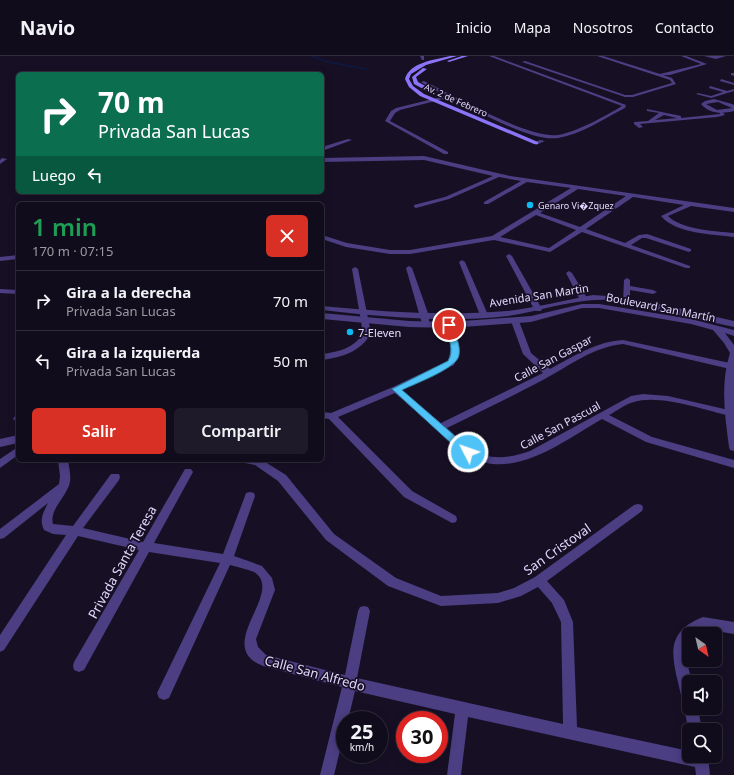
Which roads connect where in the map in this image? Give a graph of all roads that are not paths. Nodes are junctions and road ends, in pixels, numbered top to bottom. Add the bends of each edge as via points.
1 (455, 56) edge
2 (466, 56) edge
3 (491, 56) edge
4 (599, 56) edge
5 (608, 56) edge
6 (683, 56) edge
7 (706, 56) edge
8 (724, 56) edge
9 (522, 61) dead end
10 (721, 80) dead end
11 (423, 82) dead end
12 (734, 84) edge
13 (710, 87) dead end
14 (734, 90) edge
15 (727, 92) junction
16 (698, 96) dead end
17 (445, 98) junction
18 (435, 100) junction
19 (734, 100) edge
20 (718, 102) junction
21 (734, 107) edge
22 (650, 110) dead end
23 (721, 111) junction
24 (663, 113) junction
25 (686, 119) junction
26 (649, 121) junction
27 (641, 127) dead end
28 (350, 140) dead end
29 (542, 141) joint
30 (536, 143) joint
31 (324, 148) edge
32 (446, 153) dead end
33 (324, 160) edge
34 (497, 176) junction
35 (526, 181) junction
36 (576, 188) junction
37 (632, 195) junction
38 (486, 202) dead end
39 (690, 204) junction
40 (416, 206) dead end
41 (734, 210) edge
42 (535, 213) junction
43 (580, 230) junction
44 (734, 235) edge
45 (324, 238) edge
46 (494, 238) junction
47 (626, 245) junction
48 (689, 250) dead end
49 (509, 256) dead end
50 (16, 257) edge
51 (0, 259) edge
52 (462, 262) dead end
53 (688, 267) dead end
54 (409, 268) dead end
55 (355, 269) dead end
56 (569, 273) dead end
57 (0, 291) edge
58 (16, 292) edge
59 (653, 292) dead end
60 (583, 298) junction
61 (626, 301) junction
62 (559, 303) junction
63 (324, 308) edge
64 (538, 308) junction
65 (567, 311) junction
66 (484, 315) junction
67 (324, 316) edge
68 (365, 317) junction
69 (425, 320) junction
70 (515, 321) junction
71 (734, 324) edge
72 (449, 325) junction
73 (716, 328) junction
74 (734, 333) edge
75 (734, 353) edge
76 (324, 357) edge
77 (730, 366) junction
78 (549, 373) junction
79 (396, 389) junction
80 (730, 413) junction
81 (327, 415) edge
82 (604, 416) junction
83 (440, 428) junction
84 (16, 439) edge
85 (0, 443) edge
86 (734, 447) edge
87 (16, 452) edge
88 (65, 462) edge
89 (258, 462) edge
90 (0, 464) edge
91 (734, 464) edge
92 (188, 472) dead end
93 (115, 477) dead end
94 (64, 485) junction
95 (250, 496) dead end
96 (638, 508) dead end
97 (452, 519) dead end
98 (75, 531) junction
99 (0, 535) edge
100 (147, 546) junction
101 (227, 559) junction
102 (539, 581) junction
103 (364, 611) dead end
104 (734, 628) edge
105 (0, 646) edge
106 (79, 666) dead end
107 (684, 675) edge
108 (350, 683) junction
109 (164, 693) dead end
110 (462, 709) junction
111 (570, 733) junction
112 (682, 754) edge
113 (702, 763) edge
114 (327, 775) edge
115 (454, 775) edge
116 (703, 775) edge

1 - 18 main road, Av. 2 de Febrero via 409,71 406,76 411,88
2 - 17 main road, Av. 2 de Febrero via 429,67 414,77 421,87
3 - 11 street via 624,105 566,134 546,137 518,127
4 - 9 street via 671,79 675,83 625,96
5 - 6 street via 664,74 705,64
7 - 8 street
10 - 12 street
13 - 15 street
14 - 15 street
15 - 16 street via 711,97
17 - 18 street
17 - 29 main road, Av. 2 de Febrero
18 - 30 main road, Av. 2 de Febrero
18 - 32 street via 398,109 386,121
19 - 20 street
20 - 21 street
20 - 23 street via 706,102 703,105
21 - 23 street
22 - 24 street
23 - 25 street via 721,116
24 - 25 street
24 - 26 street
25 - 26 street
26 - 27 street via 635,121
28 - 31 street
29 - 30 street
33 - 34 street via 424,158
34 - 35 street
34 - 40 street via 452,196
35 - 36 street
35 - 38 street
36 - 37 street
36 - 42 street
37 - 39 street
37 - 43 street
39 - 41 street
39 - 44 street via 664,216 666,220 680,226
42 - 43 street
42 - 46 street
43 - 46 street via 550,250
43 - 47 street
45 - 46 street via 346,245 390,252 410,252
47 - 48 street via 641,236 653,237
47 - 53 street
49 - 64 street
50 - 51 street
52 - 66 street
54 - 69 street
55 - 68 street
56 - 60 street
57 - 58 street
59 - 61 street via 627,284
60 - 61 street, Avenida San Martin
60 - 62 street, Avenida San Martin
61 - 71 street, Avenida San Martin
62 - 64 street, Avenida San Martin
62 - 65 street
63 - 68 street
64 - 66 street, Avenida San Martin
65 - 70 street, Boulevard San Martín
65 - 73 street, Boulevard San Martín via 582,306 609,307
66 - 69 street, Avenida San Martin
67 - 68 street, Boulevard San Martín
68 - 69 street, Boulevard San Martín
68 - 76 street via 367,333 363,341 343,352
69 - 72 street, Boulevard San Martín
70 - 72 street, Boulevard San Martín
70 - 78 street via 527,354
72 - 79 street via 456,351 451,363
73 - 74 street, Boulevard San Martín
73 - 75 street
75 - 77 street
77 - 78 street, Calle San Gaspar via 623,342 610,342 592,348
77 - 80 street
78 - 83 street, Calle San Gaspar
79 - 81 street
79 - 83 street, Calle San Pascual
80 - 82 street, Calle San Pascual via 646,396 631,399
80 - 86 street
81 - 97 street via 408,494
82 - 83 street, Calle San Pascual via 533,454 519,460 500,462 481,459 468,452
82 - 91 street via 649,440
84 - 85 street
87 - 90 street
88 - 94 street
89 - 102 street, San Cristoval via 282,478 330,537 392,582 441,601 498,598
92 - 100 street, Privada Santa Teresa
93 - 98 street
94 - 98 street, Calle San Alfredo via 48,514 46,524 53,530
94 - 99 street
95 - 101 street
96 - 102 street, San Cristoval
98 - 100 street, Calle San Alfredo
98 - 105 street
100 - 101 street, Calle San Alfredo
100 - 106 street, Privada Santa Teresa
101 - 108 street, Calle San Alfredo via 258,569 266,578 269,590 250,639 252,650 262,660
101 - 109 street
102 - 111 street via 554,594 564,610 567,622
103 - 108 street
104 - 107 street via 703,623 689,630 680,642
108 - 110 street, Calle San Alfredo
108 - 114 street
110 - 111 street, Calle San Alfredo
110 - 115 street
111 - 112 street, Calle San Alfredo
113 - 116 street

